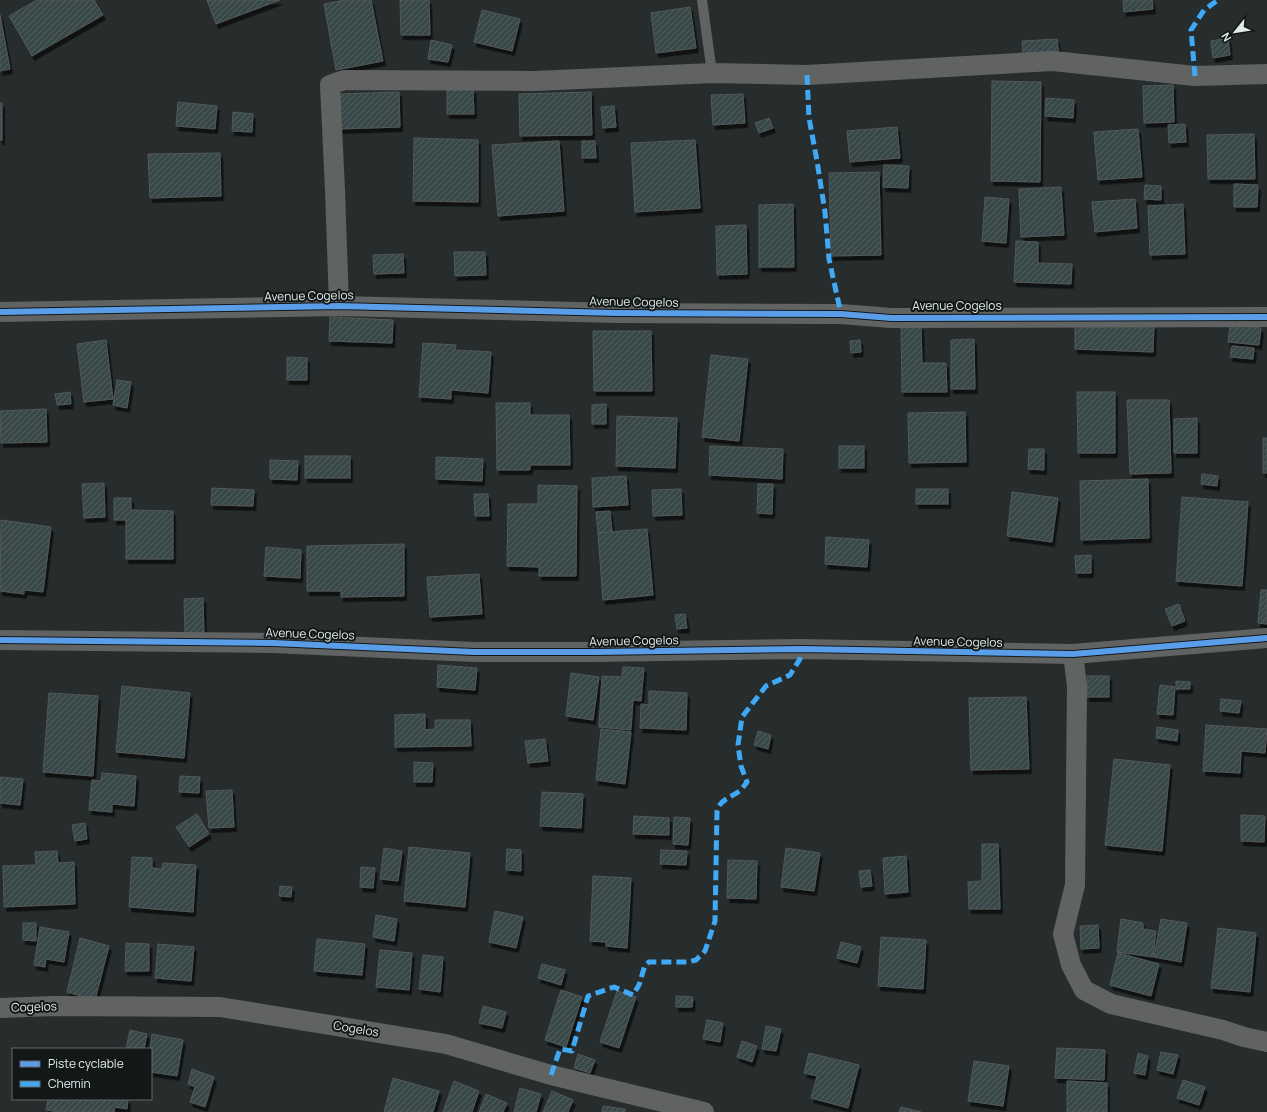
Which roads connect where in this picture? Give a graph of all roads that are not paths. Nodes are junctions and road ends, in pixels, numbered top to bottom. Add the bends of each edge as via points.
1 (702, 0) edge
2 (712, 73) junction
3 (1267, 74) edge
4 (339, 306) junction
5 (0, 312) edge
6 (1267, 317) edge
7 (1267, 638) edge
8 (0, 640) edge
9 (1073, 654) junction
10 (0, 1008) edge
11 (1267, 1042) edge
12 (704, 1112) edge

1 - 2 lane
2 - 3 street via 807,75 1054,61 1195,76
2 - 4 street via 534,81 344,80 330,85
4 - 5 street, Avenue Cogelos
4 - 6 street, Avenue Cogelos via 616,313 841,314 891,318
7 - 9 street, Avenue Cogelos
8 - 9 street, Avenue Cogelos via 273,643 474,652 802,649
9 - 11 street via 1077,686 1076,885 1063,934 1071,965 1084,990 1111,1004
10 - 12 street, Cogelos via 220,1007 446,1044 551,1075

